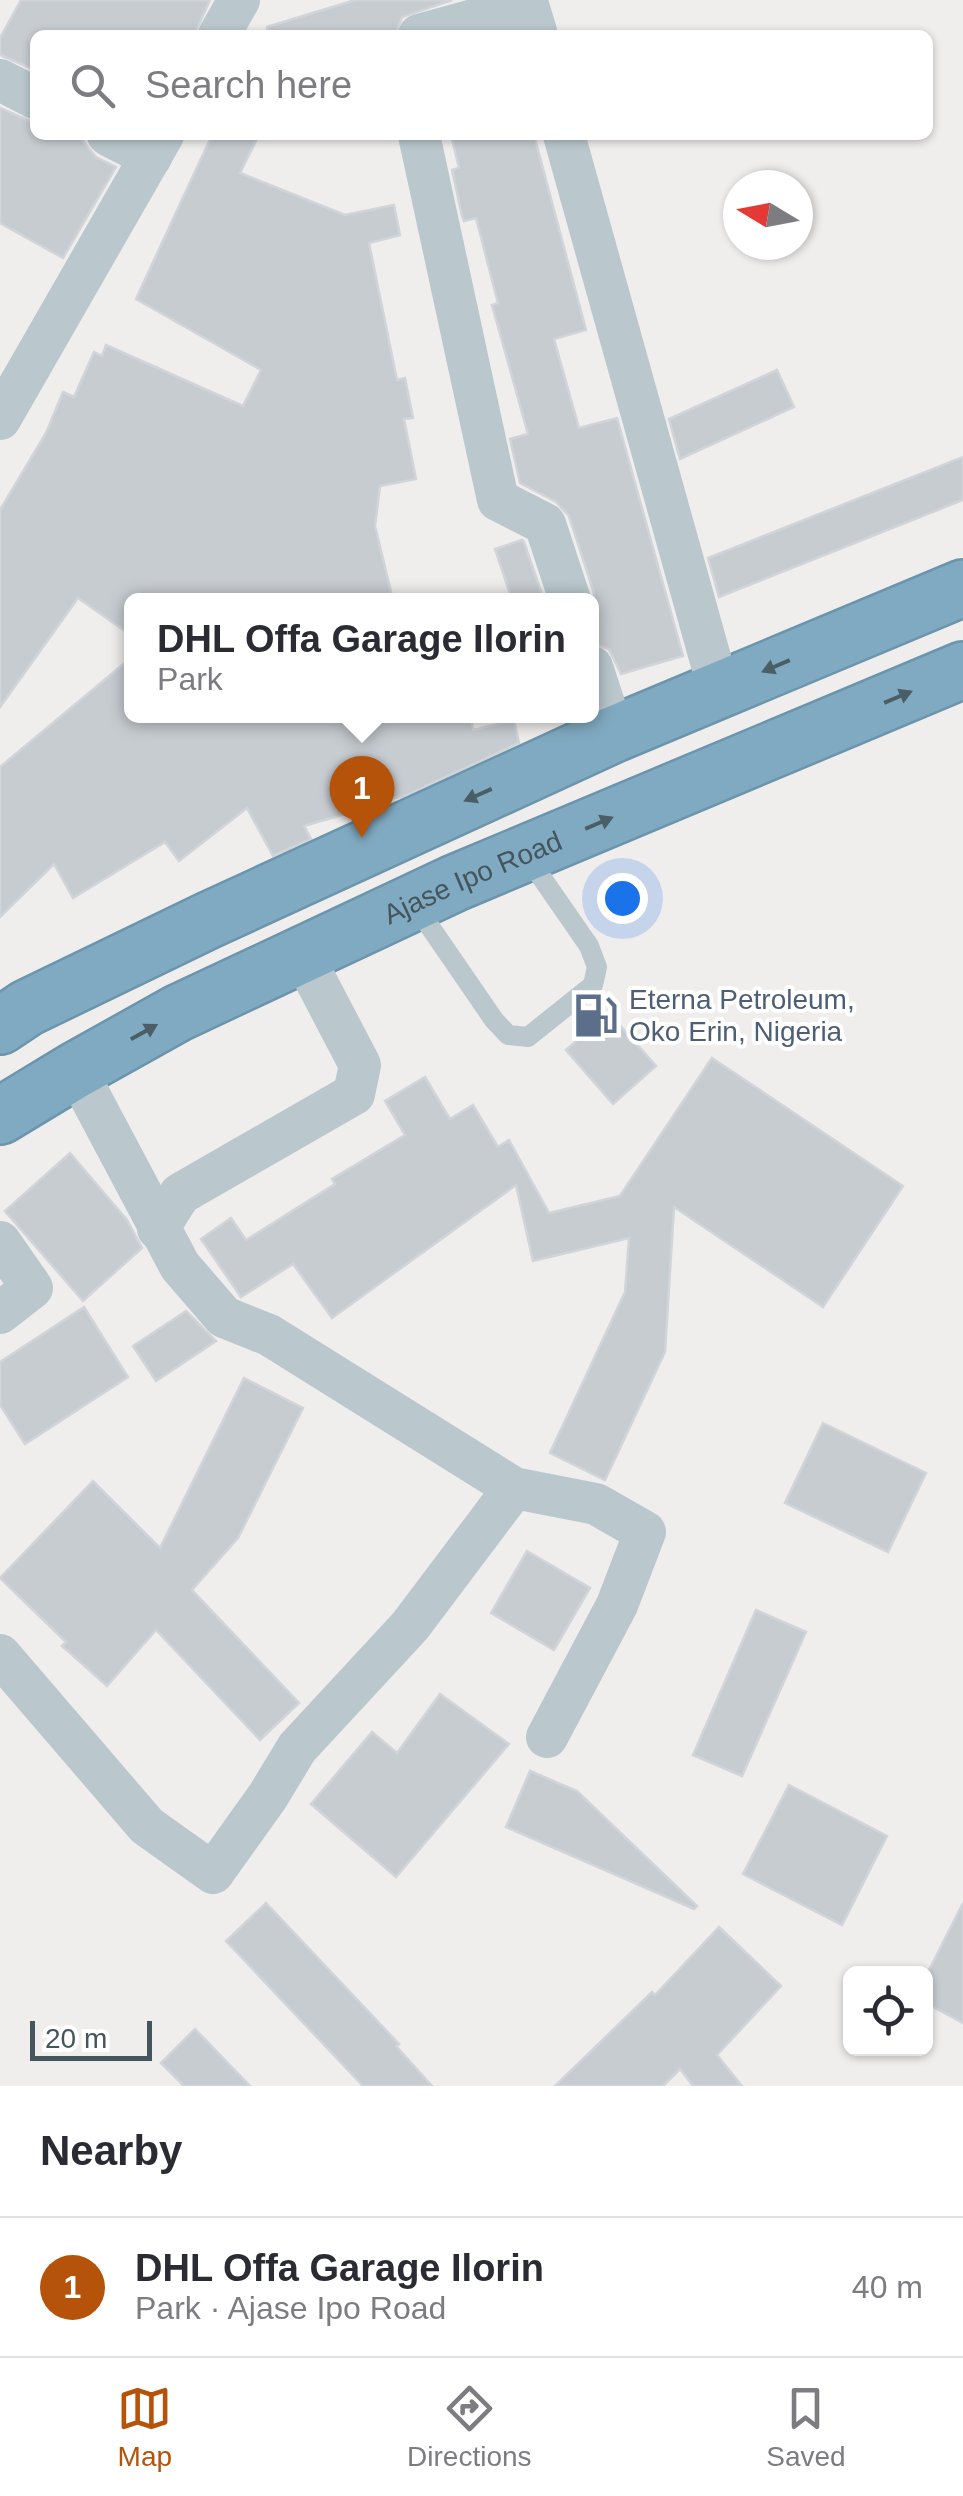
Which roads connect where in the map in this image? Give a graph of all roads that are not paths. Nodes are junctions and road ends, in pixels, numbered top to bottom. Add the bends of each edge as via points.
1 (239, 0) edge
2 (221, 30) edge
3 (437, 30) edge
4 (536, 30) edge
5 (0, 80) edge
6 (30, 95) edge
7 (130, 140) edge
8 (420, 140) edge
9 (565, 140) edge
10 (157, 146) edge
11 (0, 419) edge
12 (963, 588) edge
13 (568, 593) edge
14 (963, 670) edge
15 (599, 688) edge
16 (719, 690) junction
17 (614, 734) junction
18 (525, 854) junction
19 (414, 903) junction
20 (304, 956) junction
21 (0, 1026) edge
22 (76, 1070) junction
23 (0, 1116) edge
24 (158, 1228) junction
25 (0, 1242) edge
26 (0, 1313) edge
27 (514, 1488) junction
28 (0, 1655) edge
29 (547, 1737) dead end

1 - 2 street
3 - 4 street via 528,5
5 - 6 street
7 - 10 street
8 - 13 street via 498,500 545,524
9 - 16 street
10 - 11 street
12 -> 16 highway
18 -> 14 highway, Ajase Ipo Road
15 - 17 street
16 - 17 highway
17 -> 21 highway via 209,920
18 - 19 highway, Ajase Ipo Road
18 - 19 lane via 597,967 593,985 528,1038 508,1035 494,1020
19 - 20 highway, Ajase Ipo Road
22 -> 20 highway, Ajase Ipo Road via 178,1013
20 - 24 street via 360,1065 354,1094 180,1194
22 - 23 highway, Ajase Ipo Road
22 - 24 street
24 - 27 street via 224,1317 269,1335
25 - 26 street via 32,1288
27 - 28 street via 410,1626 297,1748 213,1872 147,1826
27 - 29 street via 596,1504 645,1532 618,1605

